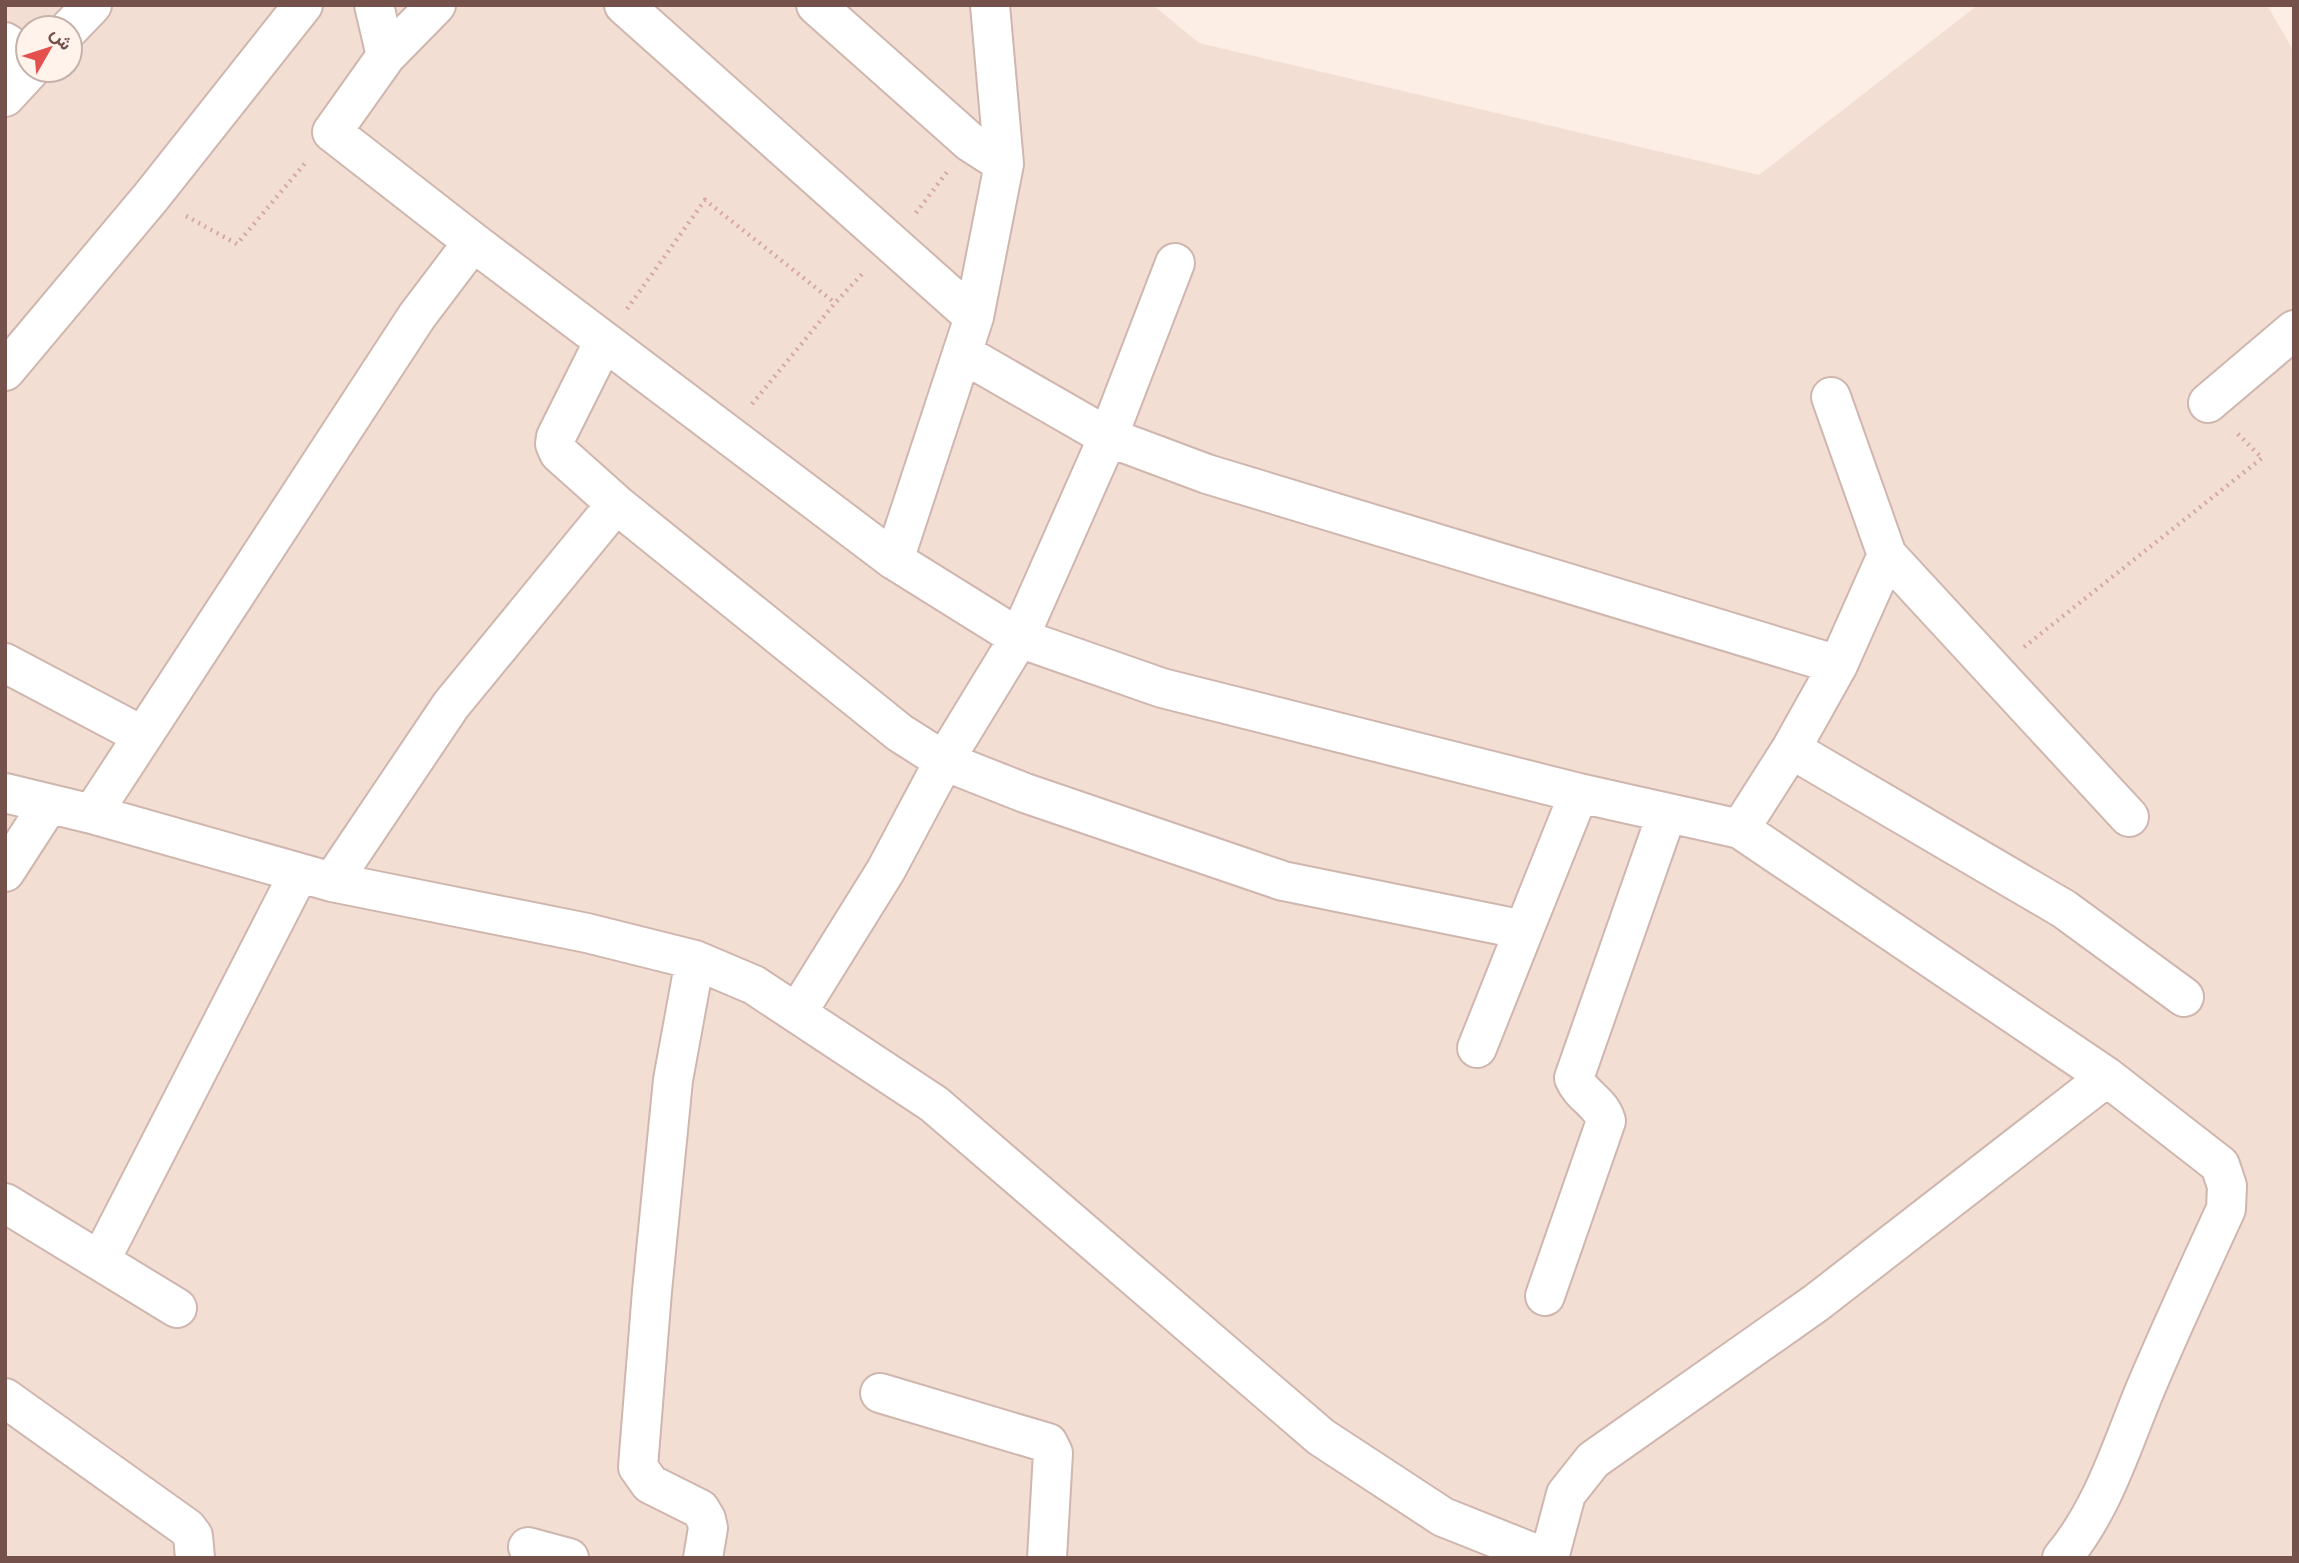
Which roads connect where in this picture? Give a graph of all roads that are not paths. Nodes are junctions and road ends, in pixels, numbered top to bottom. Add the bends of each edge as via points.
1 (303, 5) edge
2 (374, 5) edge
3 (436, 5) edge
4 (624, 5) edge
5 (816, 5) edge
6 (990, 5) edge
7 (386, 56) junction
8 (17, 84) edge
9 (5, 97) edge
10 (1004, 164) junction
11 (473, 242) junction
12 (1175, 263) dead end
13 (974, 317) junction
14 (2294, 330) edge
15 (604, 341) junction
16 (962, 353) junction
17 (5, 371) edge
18 (1831, 397) dead end
19 (2208, 403) road end
20 (1108, 437) junction
21 (616, 504) junction
22 (1887, 555) junction
23 (894, 560) junction
24 (1019, 638) junction
25 (5, 663) edge
26 (1838, 665) junction
27 (143, 736) junction
28 (1791, 749) junction
29 (944, 761) junction
30 (5, 793) edge
31 (1579, 793) junction
32 (50, 804) junction
33 (1667, 813) junction
34 (92, 814) junction
35 (2129, 817) dead end
36 (1740, 829) junction
37 (5, 873) edge
38 (315, 877) junction
39 (1524, 930) junction
40 (695, 960) junction
41 (2185, 997) dead end
42 (797, 1013) junction
43 (1478, 1048) dead end
44 (2107, 1077) junction
45 (5, 1203) edge
46 (100, 1261) junction
47 (1545, 1296) dead end
48 (177, 1308) dead end
49 (880, 1393) dead end
50 (5, 1398) edge
51 (528, 1547) dead end
52 (195, 1558) edge
53 (569, 1558) edge
54 (703, 1558) edge
55 (1047, 1558) edge
56 (1548, 1558) edge
57 (2062, 1558) edge

1 - 17 street
2 - 7 street
3 - 7 street
4 - 13 street
5 - 10 street via 970,142
6 - 10 street
7 - 11 street via 332,132
8 - 9 street
10 - 13 street
11 - 15 street
11 - 27 street via 417,316
12 - 20 street
13 - 16 street
14 - 19 street
15 - 21 street via 555,444 559,453
15 - 23 street
16 - 20 street
16 - 23 street
18 - 22 street
20 - 24 street
20 - 26 street via 1207,474
21 - 29 street via 900,733
21 - 38 street
22 - 26 street
22 - 35 street
23 - 24 street
24 - 29 street
24 - 31 street via 1162,688
25 - 27 street
26 - 28 street
27 - 34 street
28 - 36 street
28 - 41 street via 2064,909
29 - 39 street via 1283,881
29 - 42 street via 886,870
30 - 32 street
31 - 33 street
31 - 39 street
32 - 34 street
32 - 37 street
33 - 36 street
33 - 47 street via 1574,1078 1606,1121
34 - 38 street
36 - 44 street
38 - 40 street
38 - 46 street
39 - 43 street
40 - 42 street via 754,985
40 - 54 street via 673,1080 638,1467 650,1484 700,1509 708,1528
42 - 56 street via 934,1104 1321,1437 1443,1517
44 - 56 street via 1816,1303 1593,1460 1566,1494
44 - 57 street via 2220,1165 2227,1186 2226,1209 2102,1498
45 - 46 street
46 - 48 street
49 - 55 street via 1048,1443 1053,1453
50 - 52 street via 187,1528 193,1536
51 - 53 street

